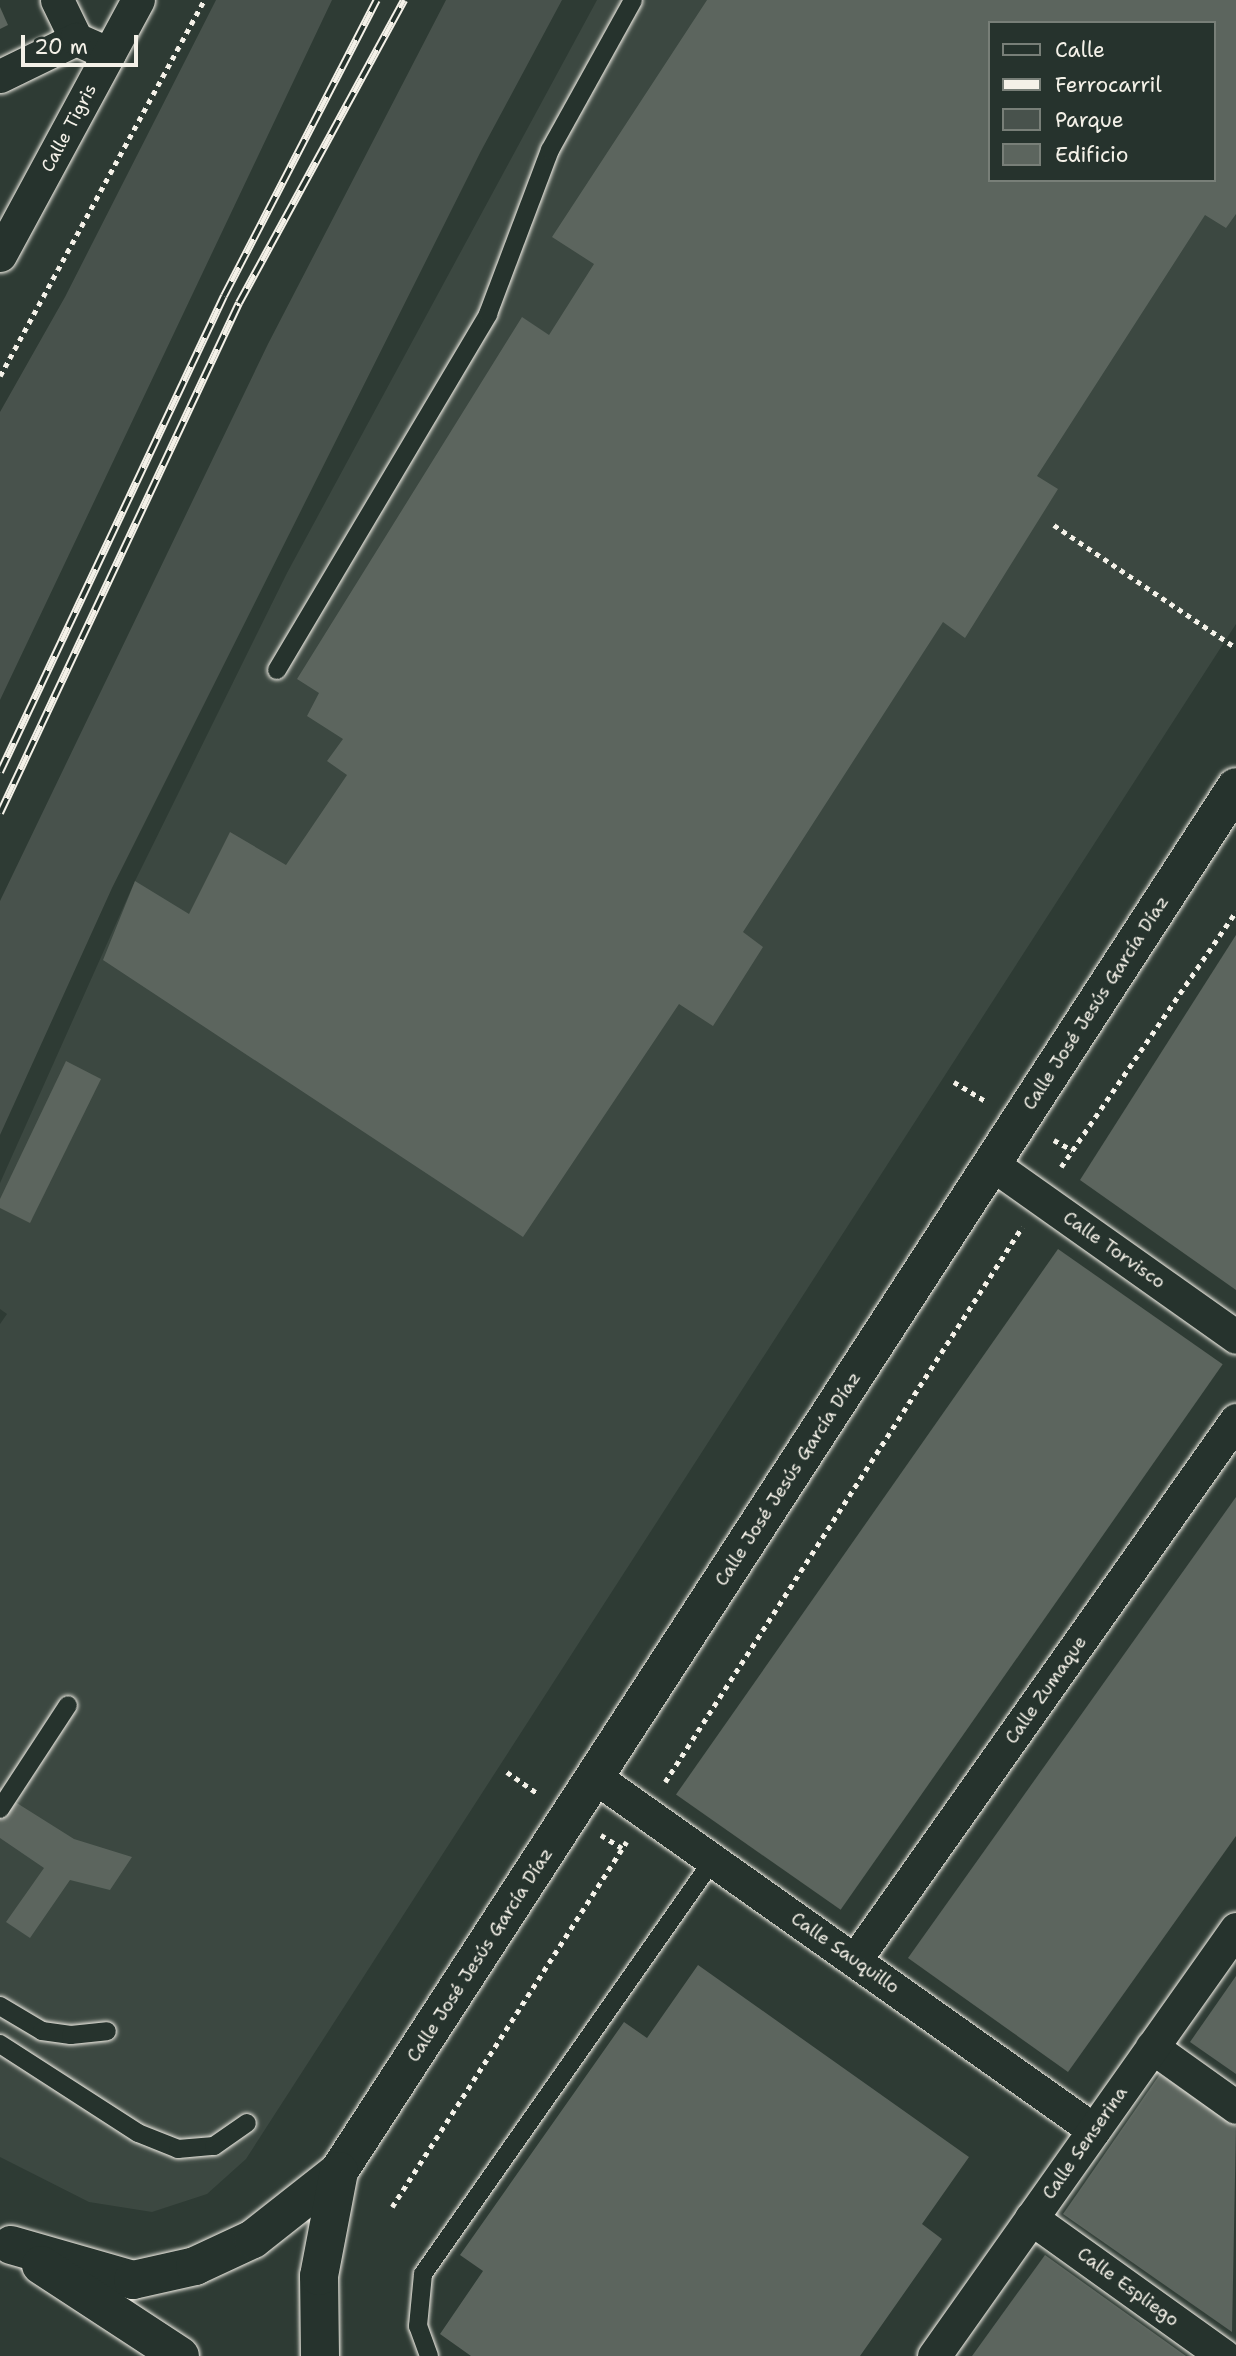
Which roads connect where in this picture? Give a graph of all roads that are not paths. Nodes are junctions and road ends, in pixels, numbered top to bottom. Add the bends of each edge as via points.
1 (57, 0) edge
2 (138, 0) edge
3 (633, 0) edge
4 (76, 39) junction
5 (109, 54) junction
6 (0, 76) edge
7 (0, 255) edge
8 (277, 670) dead end
9 (1236, 787) edge
10 (992, 1164) junction
11 (1236, 1337) edge
12 (1236, 1420) edge
13 (68, 1705) dead end
14 (595, 1777) junction
15 (0, 1809) edge
16 (713, 1860) junction
17 (1236, 1929) edge
18 (855, 1960) junction
19 (0, 2007) edge
20 (107, 2031) dead end
21 (0, 2044) edge
22 (1152, 2047) junction
23 (1236, 2107) edge
24 (247, 2123) dead end
25 (1094, 2130) junction
26 (340, 2171) junction
27 (1031, 2218) junction
28 (6, 2242) edge
29 (180, 2356) edge
30 (320, 2356) edge
31 (429, 2356) edge
32 (934, 2356) edge
33 (1224, 2356) edge

1 - 4 street
2 - 5 street, Calle Tigris
3 - 8 lane via 550,150 488,314
4 - 5 street
4 - 6 street
5 - 7 street, Calle Tigris
9 - 10 street, Calle José Jesús García Díaz
10 - 11 street, Calle Torvisco
10 - 14 street, Calle José Jesús García Díaz
12 - 18 street, Calle Zumaque
13 - 15 lane
14 - 16 street, Calle Sauquillo
14 - 26 street, Calle José Jesús García Díaz
16 - 18 street, Calle Sauquillo
16 - 31 lane via 424,2274 418,2326
17 - 22 street, Calle Senserina
18 - 25 street, Calle Sauquillo
19 - 20 lane via 42,2031 71,2035
21 - 24 lane via 138,2133 178,2149 214,2146
22 - 23 street
22 - 25 street, Calle Senserina
25 - 27 street, Calle Senserina
26 - 28 street via 253,2239 195,2266 133,2280
26 - 30 street via 319,2276
27 - 32 street, Calle Senserina
27 - 33 street, Calle Espliego
28 - 29 street

